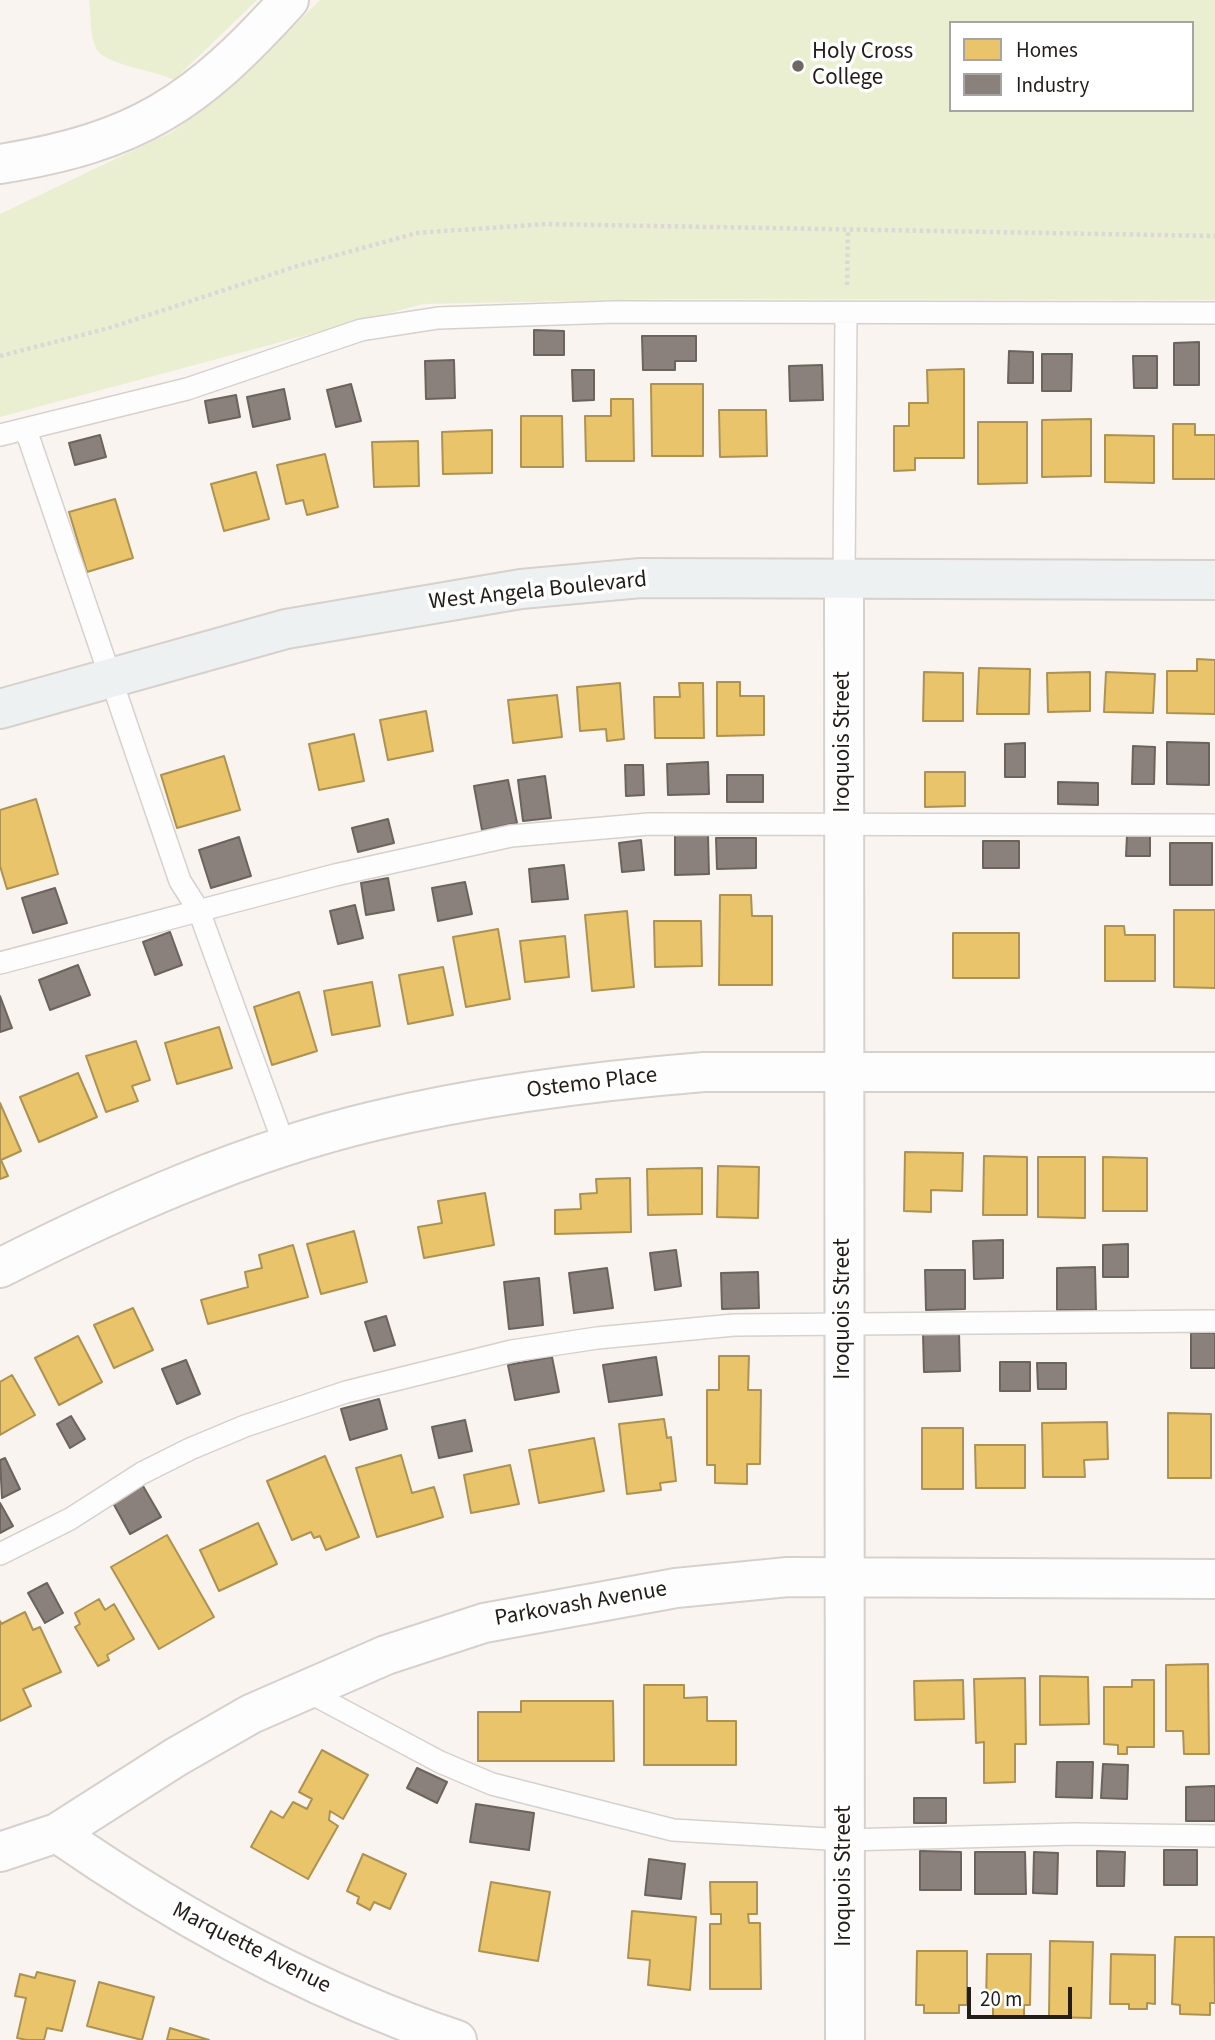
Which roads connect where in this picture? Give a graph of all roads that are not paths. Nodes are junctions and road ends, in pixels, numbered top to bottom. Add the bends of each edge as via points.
1 (289, 0) edge
2 (0, 164) edge
3 (1215, 313) edge
4 (846, 314) junction
5 (26, 430) junction
6 (0, 435) edge
7 (844, 578) junction
8 (1215, 580) edge
9 (109, 676) junction
10 (0, 709) edge
11 (844, 824) junction
12 (1215, 825) edge
13 (200, 911) junction
14 (0, 963) edge
15 (842, 1072) junction
16 (1215, 1072) edge
17 (285, 1147) junction
18 (0, 1268) edge
19 (1215, 1321) edge
20 (845, 1323) junction
21 (0, 1554) edge
22 (847, 1578) junction
23 (1215, 1578) edge
24 (303, 1689) junction
25 (57, 1833) junction
26 (1215, 1836) edge
27 (845, 1840) junction
28 (0, 1852) edge
29 (457, 2040) edge
30 (845, 2040) edge

1 - 2 street via 244,51 174,106 106,141
3 - 4 lane
4 - 5 lane via 614,312 438,317 361,330 187,388
4 - 7 lane
5 - 6 lane
5 - 9 lane
7 - 8 street, West Angela Boulevard
7 - 9 street, West Angela Boulevard via 641,578 522,589 286,629
7 - 11 street, Iroquois Street
9 - 10 street, West Angela Boulevard
9 - 13 lane via 180,881
11 - 12 lane
11 - 13 lane via 649,824 511,836
11 - 15 street, Iroquois Street
13 - 14 lane
13 - 17 lane
15 - 16 street, Ostemo Place
15 - 17 street, Ostemo Place via 704,1072 620,1079 419,1111
15 - 20 street, Iroquois Street
17 - 18 street, Ostemo Place via 112,1213
19 - 20 lane
20 - 21 lane via 734,1325 597,1338 512,1351 346,1392 190,1449
20 - 22 street, Iroquois Street
22 - 23 street, Parkovash Avenue
22 - 24 street, Parkovash Avenue via 788,1577 576,1604 484,1623 386,1655
22 - 27 street, Iroquois Street
24 - 25 street, Parkovash Avenue via 176,1757
24 - 27 lane via 440,1762 492,1784 555,1802 694,1832
25 - 28 street, Parkovash Avenue
25 - 29 street, Marquette Avenue via 188,1919 320,1985
26 - 27 lane via 1075,1834
27 - 30 street, Iroquois Street

